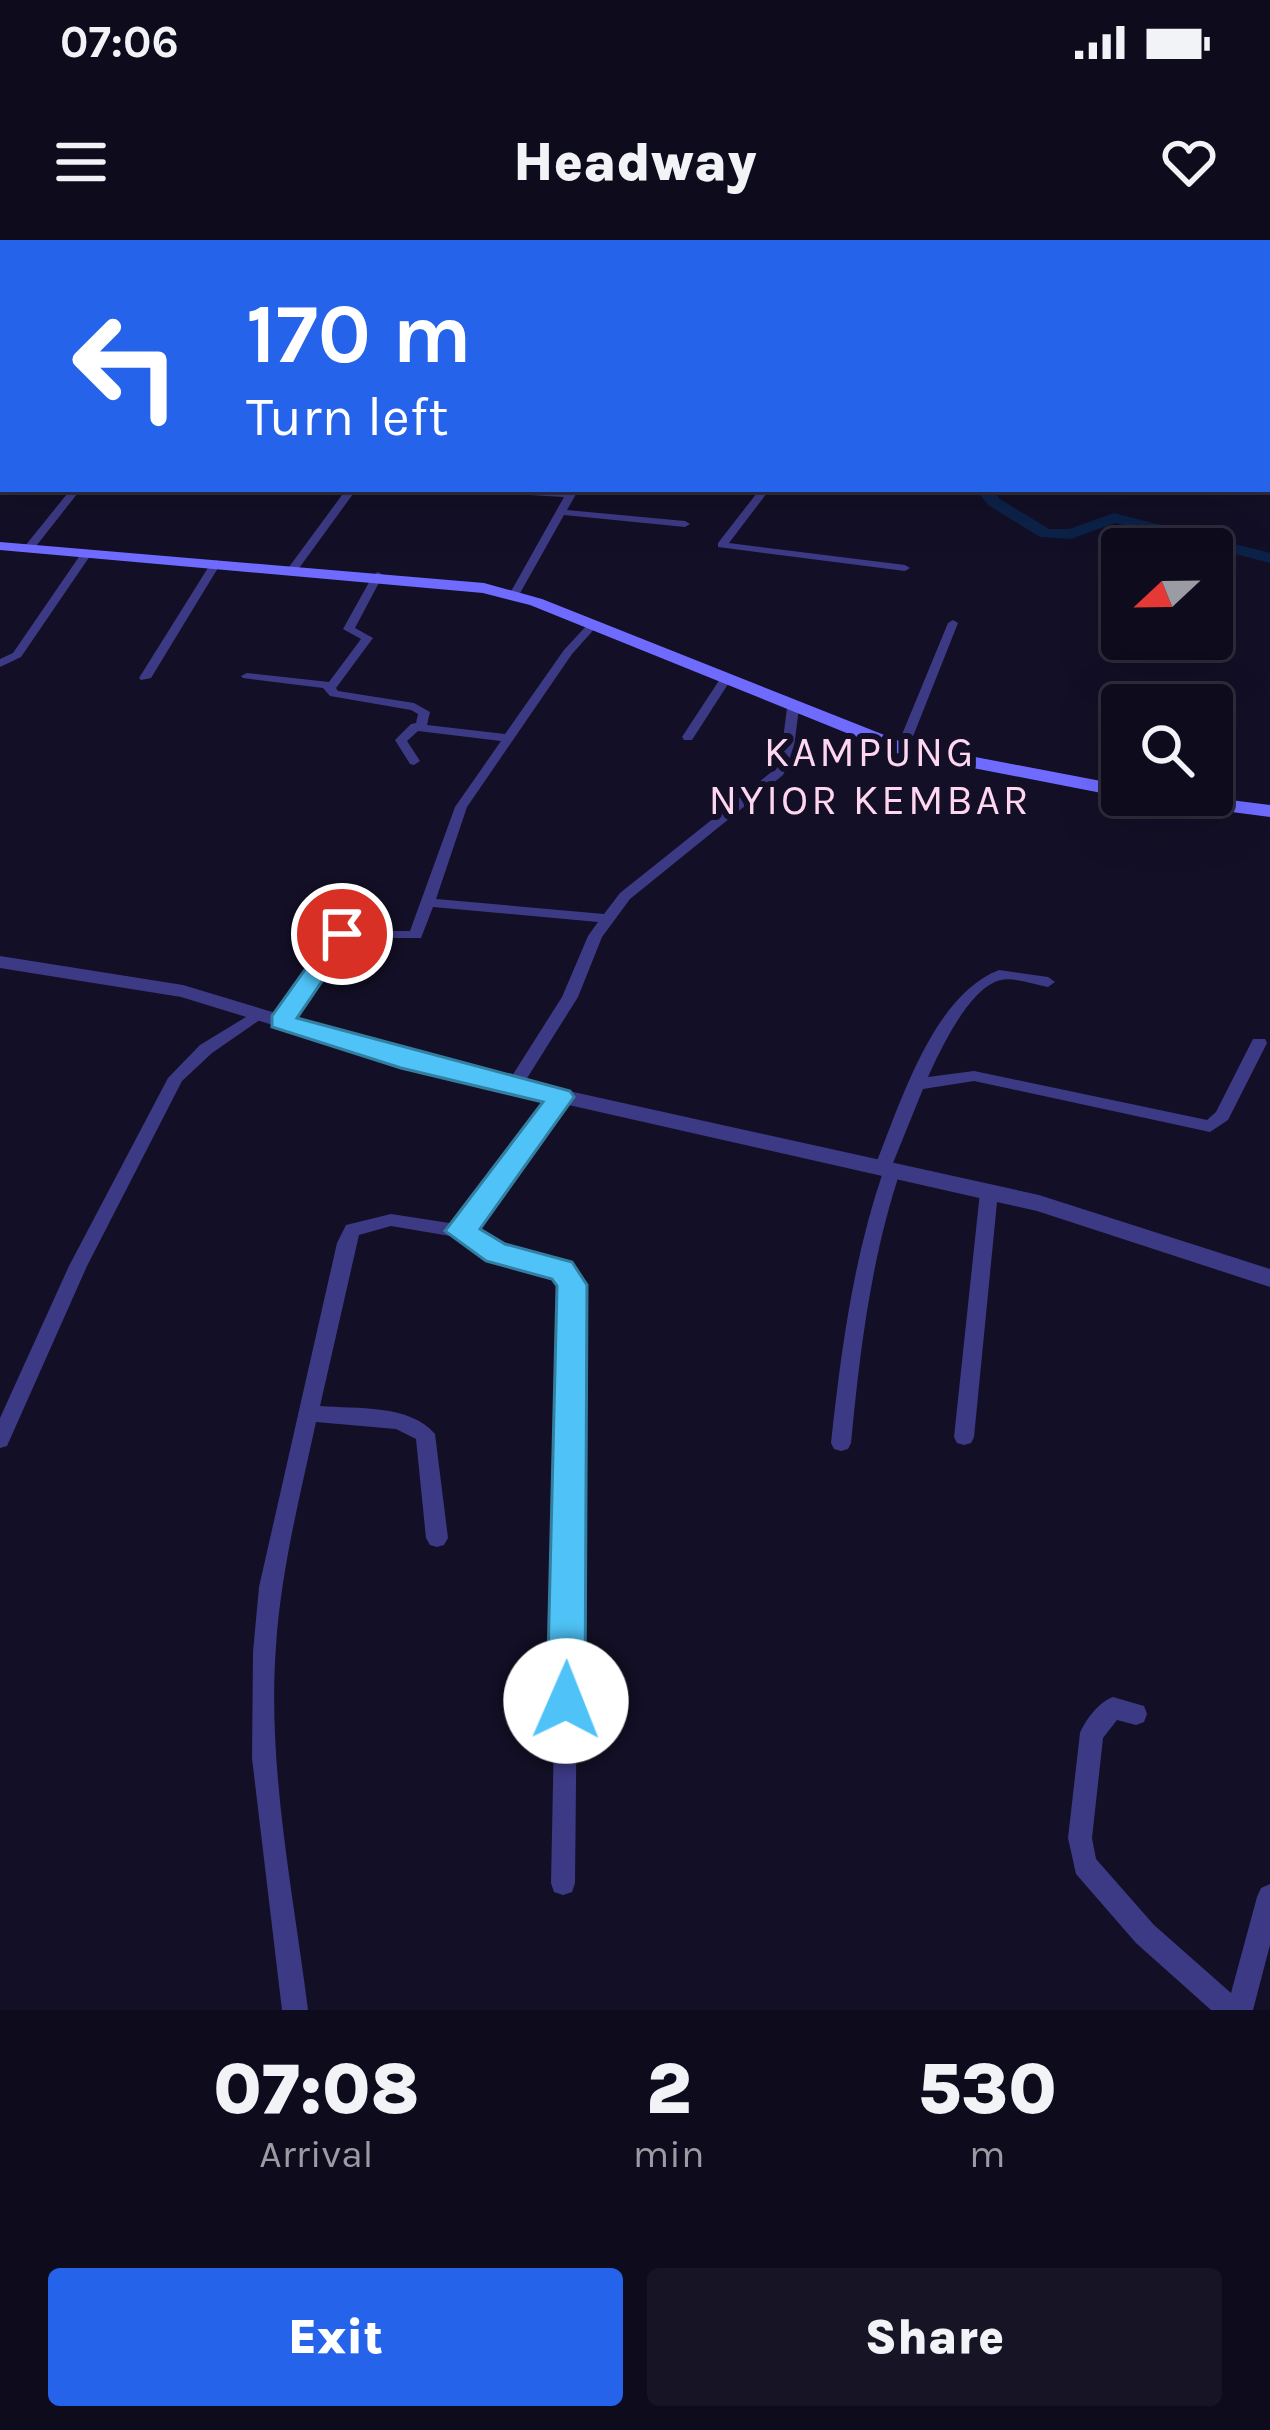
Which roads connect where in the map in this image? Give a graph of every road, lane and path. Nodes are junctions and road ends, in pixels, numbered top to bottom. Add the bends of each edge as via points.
1 (74, 492) edge
2 (345, 492) edge
3 (573, 492) edge
4 (763, 492) edge
5 (562, 512) junction
6 (685, 524) dead end
7 (0, 546) edge
8 (29, 548) junction
9 (87, 553) junction
10 (216, 563) junction
11 (905, 568) dead end
12 (292, 569) junction
13 (378, 575) junction
14 (514, 595) junction
15 (952, 623) dead end
16 (593, 625) junction
17 (0, 664) edge
18 (247, 676) dead end
19 (145, 678) dead end
20 (724, 681) junction
21 (330, 688) junction
22 (794, 707) junction
23 (422, 727) junction
24 (688, 737) dead end
25 (509, 738) junction
26 (902, 748) junction
27 (414, 761) dead end
28 (1101, 786) edge
29 (1233, 806) edge
30 (1270, 811) edge
31 (431, 903) junction
32 (608, 919) junction
33 (0, 962) edge
34 (1048, 982) dead end
35 (259, 1014) junction
36 (281, 1022) junction
37 (1259, 1043) dead end
38 (919, 1084) junction
39 (514, 1087) junction
40 (560, 1097) junction
41 (888, 1168) junction
42 (989, 1192) junction
43 (460, 1231) junction
44 (1270, 1278) edge
45 (312, 1413) junction
46 (964, 1437) dead end
47 (0, 1440) edge
48 (841, 1443) dead end
49 (437, 1538) dead end
50 (1136, 1714) dead end
51 (563, 1883) dead end
52 (1270, 1897) edge
53 (295, 2010) edge
54 (1231, 2010) edge
55 (1240, 2010) edge

1 - 8 street
2 - 12 street
3 - 5 street
4 - 11 street via 722,544
5 - 6 street
5 - 14 street
7 - 8 main road
8 - 9 main road
9 - 10 main road
9 - 17 street via 17,655
10 - 12 main road
10 - 19 street
12 - 13 main road
13 - 14 main road
13 - 21 street via 349,629 367,638
14 - 16 main road
15 - 26 street
16 - 20 main road
16 - 25 street
18 - 21 street
20 - 22 main road
20 - 24 street
21 - 23 street via 421,709
22 - 26 main road
22 - 32 street via 788,755 776,776 646,877
23 - 25 street
23 - 27 street via 401,740
25 - 31 street via 461,807
26 - 28 main road
29 - 30 main road
31 - 32 street
31 - 36 street via 411,938 342,934
32 - 39 street
33 - 35 street via 155,984
34 - 38 street via 999,975 982,984 931,1052
35 - 36 street
35 - 47 street via 176,1078
36 - 39 street
37 - 38 street via 1210,1126 974,1076
38 - 41 street
39 - 40 street
40 - 41 street
40 - 43 street
41 - 42 street
41 - 48 street via 867,1248
42 - 44 street
42 - 46 street
43 - 45 street via 392,1220 352,1230
43 - 51 street via 496,1253 562,1270 572,1285
45 - 49 street via 399,1421 425,1433
45 - 53 street via 270,1587 263,1699
50 - 54 street via 1113,1708 1092,1733 1080,1838 1085,1865
52 - 55 street

